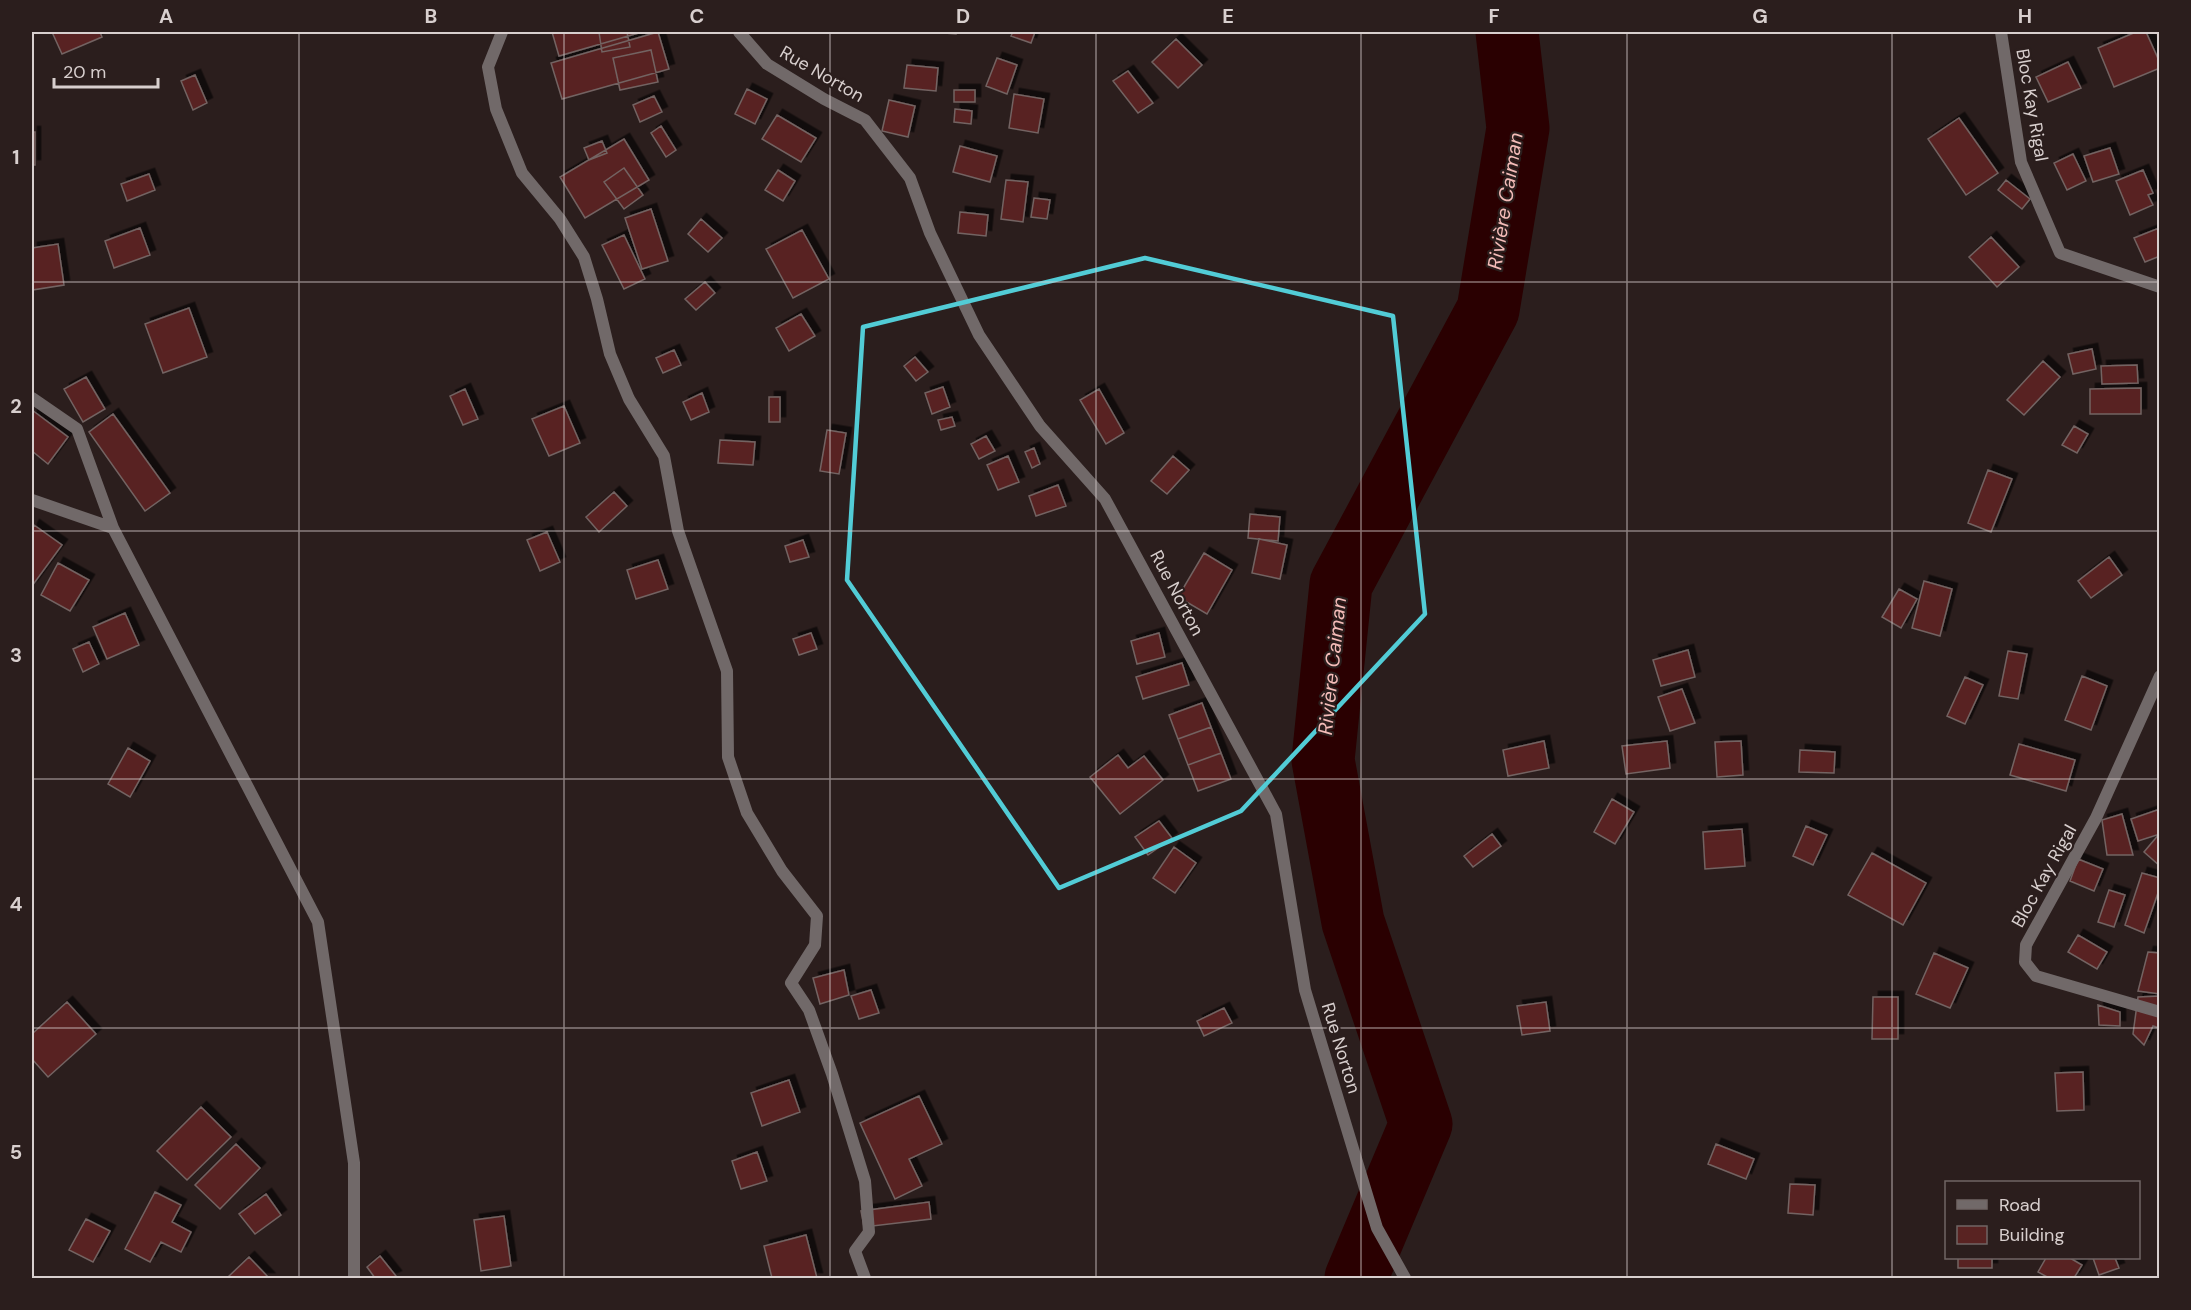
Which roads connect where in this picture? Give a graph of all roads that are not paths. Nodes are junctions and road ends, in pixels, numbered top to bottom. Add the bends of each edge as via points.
1 (502, 32) edge
2 (739, 32) edge
3 (2001, 32) edge
4 (2160, 287) edge
5 (32, 398) edge
6 (32, 501) edge
7 (113, 528) junction
8 (2160, 676) edge
9 (2160, 1012) edge
10 (354, 1278) edge
11 (865, 1278) edge
12 (1405, 1278) edge

1 - 11 street via 488,67 496,109 522,173 560,219 584,257 610,354 629,399 664,456 678,531 726,671 728,757 747,813 782,871 817,916 815,945 791,983 809,1010 865,1180 868,1232 855,1251
2 - 12 street, Rue Norton via 767,64 865,120 910,178 930,232 979,335 1040,426 1105,499 1276,814 1305,990 1377,1228
3 - 4 street, Bloc Kay Rigal via 2021,162 2060,253
5 - 7 street via 77,429
6 - 7 street
7 - 10 street via 318,922 354,1163
8 - 9 street, Bloc Kay Rigal via 2097,818 2026,945 2025,962 2037,976

